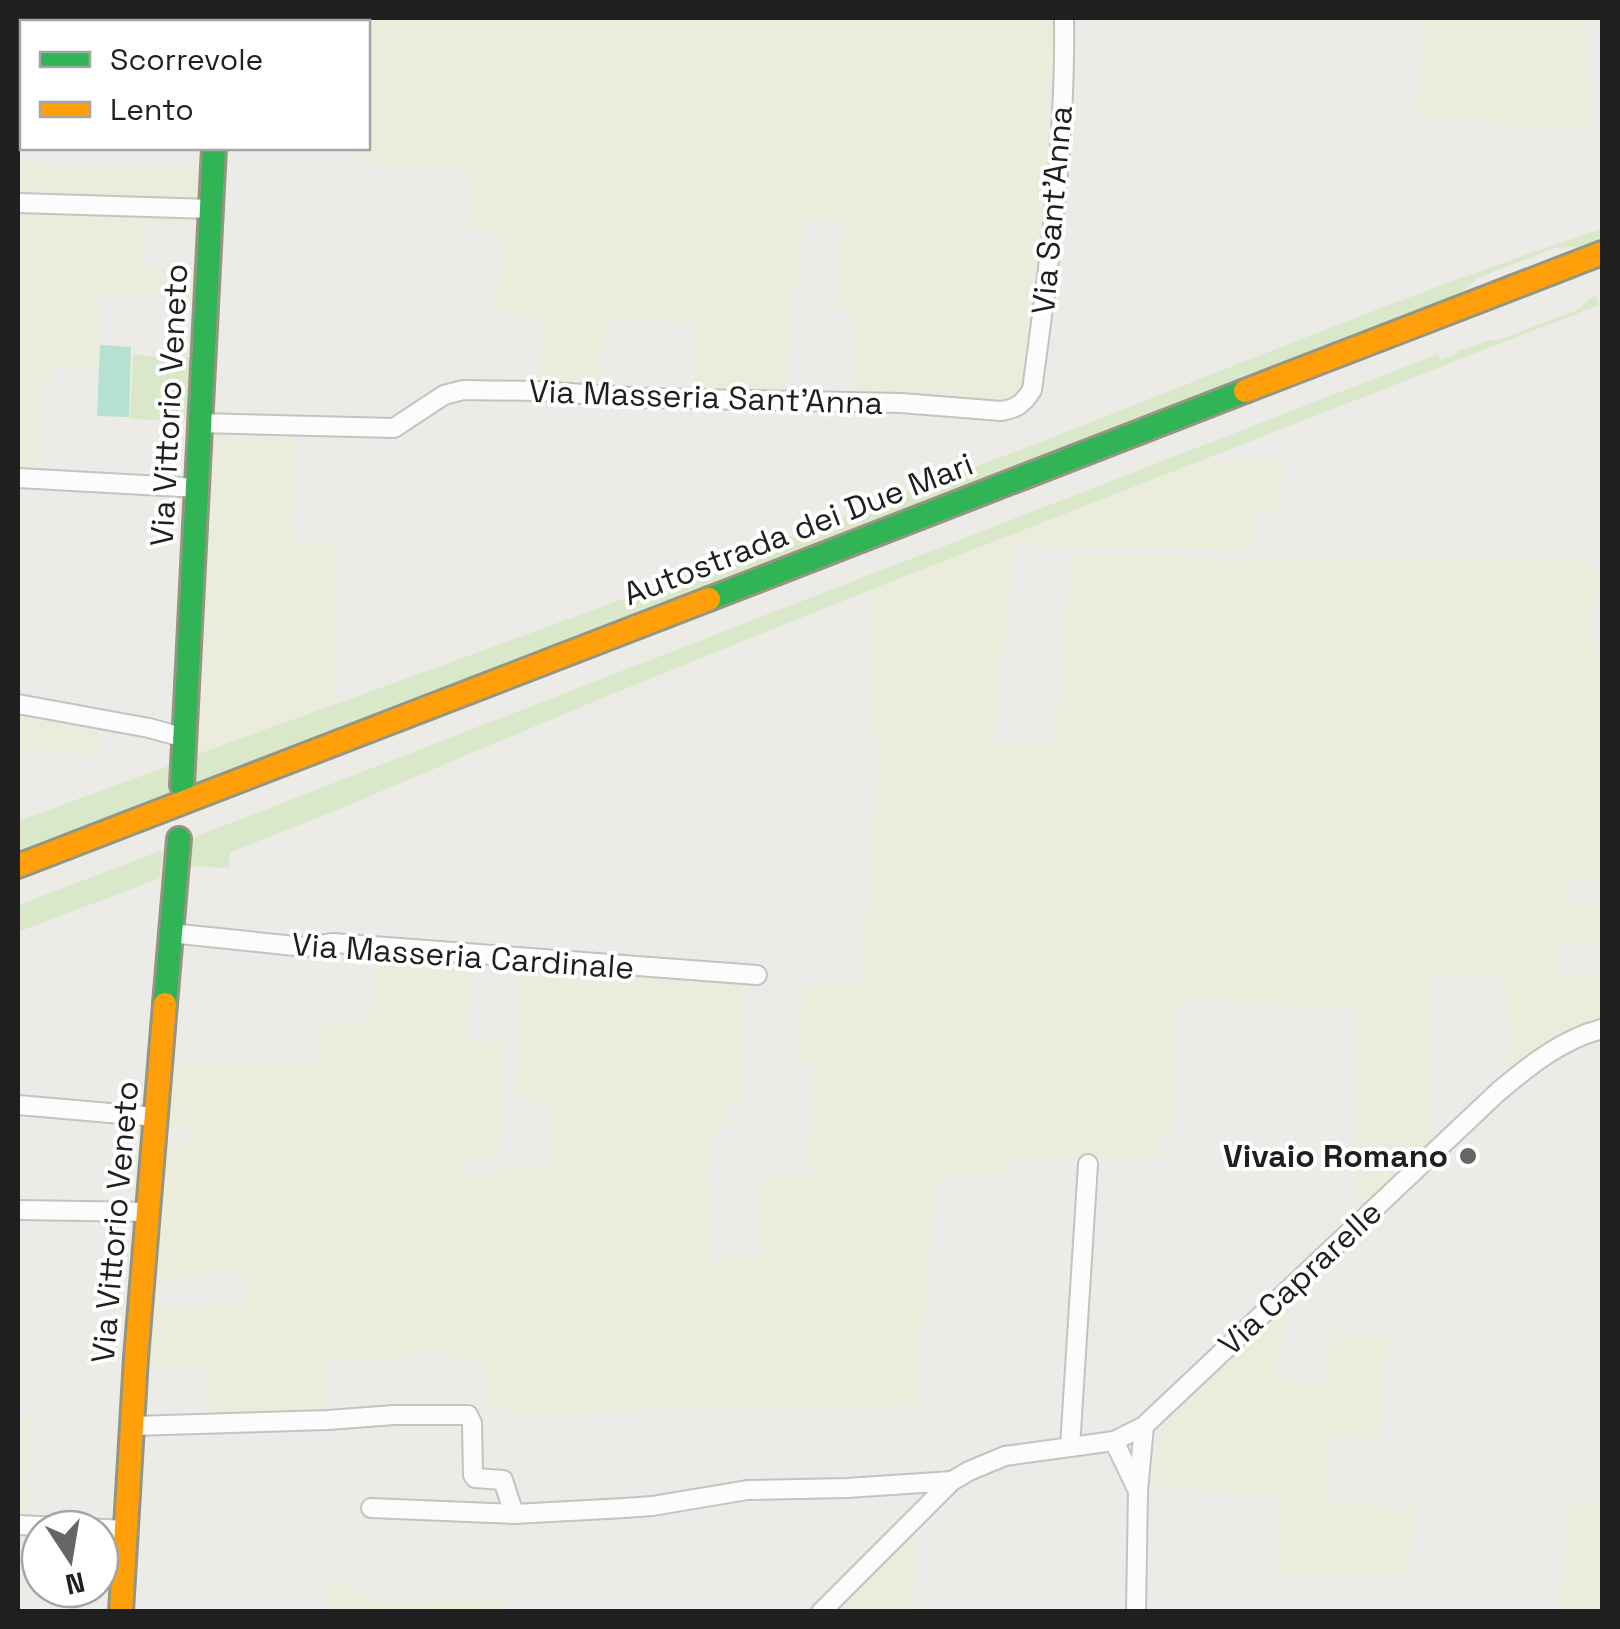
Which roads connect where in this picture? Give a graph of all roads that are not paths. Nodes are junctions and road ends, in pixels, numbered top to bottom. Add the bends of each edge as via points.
1 (1064, 18) edge
2 (214, 150) edge
3 (18, 202) edge
4 (211, 209) junction
5 (1602, 252) edge
6 (1602, 272) edge
7 (1026, 400) joint
8 (199, 423) junction
9 (18, 478) edge
10 (198, 488) junction
11 (18, 704) edge
12 (185, 738) junction
13 (182, 785) dead end
14 (179, 839) dead end
15 (18, 866) edge
16 (18, 886) edge
17 (170, 933) junction
18 (757, 975) dead end
19 (1602, 1030) edge
20 (18, 1105) edge
21 (156, 1117) junction
22 (1088, 1164) dead end
23 (18, 1210) edge
24 (149, 1212) junction
25 (133, 1426) junction
26 (1144, 1426) junction
27 (1114, 1441) junction
28 (1070, 1448) junction
29 (952, 1481) junction
30 (1138, 1491) junction
31 (371, 1508) dead end
32 (514, 1514) junction
33 (18, 1525) edge
34 (126, 1530) junction
35 (121, 1612) edge
36 (821, 1612) edge
37 (1136, 1612) edge

1 - 7 street, Via Sant'Anna via 1049,268
2 - 4 main road, Via Vittorio Veneto
3 - 4 street
4 - 8 main road, Via Vittorio Veneto
5 - 15 main road, Autostrada dei Due Mari
6 - 16 main road, Autostrada dei Due Mari
7 - 8 street, Via Masseria Sant'Anna via 1001,411 463,390 394,428
8 - 10 main road, Via Vittorio Veneto
9 - 10 street
10 - 12 main road, Via Vittorio Veneto
11 - 12 street
12 - 13 main road, Via Vittorio Veneto
14 - 17 main road, Via Vittorio Veneto
17 - 18 street, Via Masseria Cardinale
17 - 21 main road, Via Vittorio Veneto
19 - 26 street, Via Caprarelle via 1562,1045 1498,1092
20 - 21 street
21 - 24 main road, Via Vittorio Veneto
22 - 28 street
23 - 24 street
24 - 25 main road, Via Vittorio Veneto
25 - 32 street via 468,1414 473,1475 503,1480
25 - 34 main road, Via Vittorio Veneto
26 - 27 street, Via Caprarelle
26 - 30 street
27 - 28 street, Via Caprarelle
27 - 30 street
28 - 29 street, Via Caprarelle via 1004,1456
29 - 32 street via 746,1490 652,1506
29 - 36 street
30 - 37 street
31 - 32 street
33 - 34 street
34 - 35 main road, Via Vittorio Veneto

